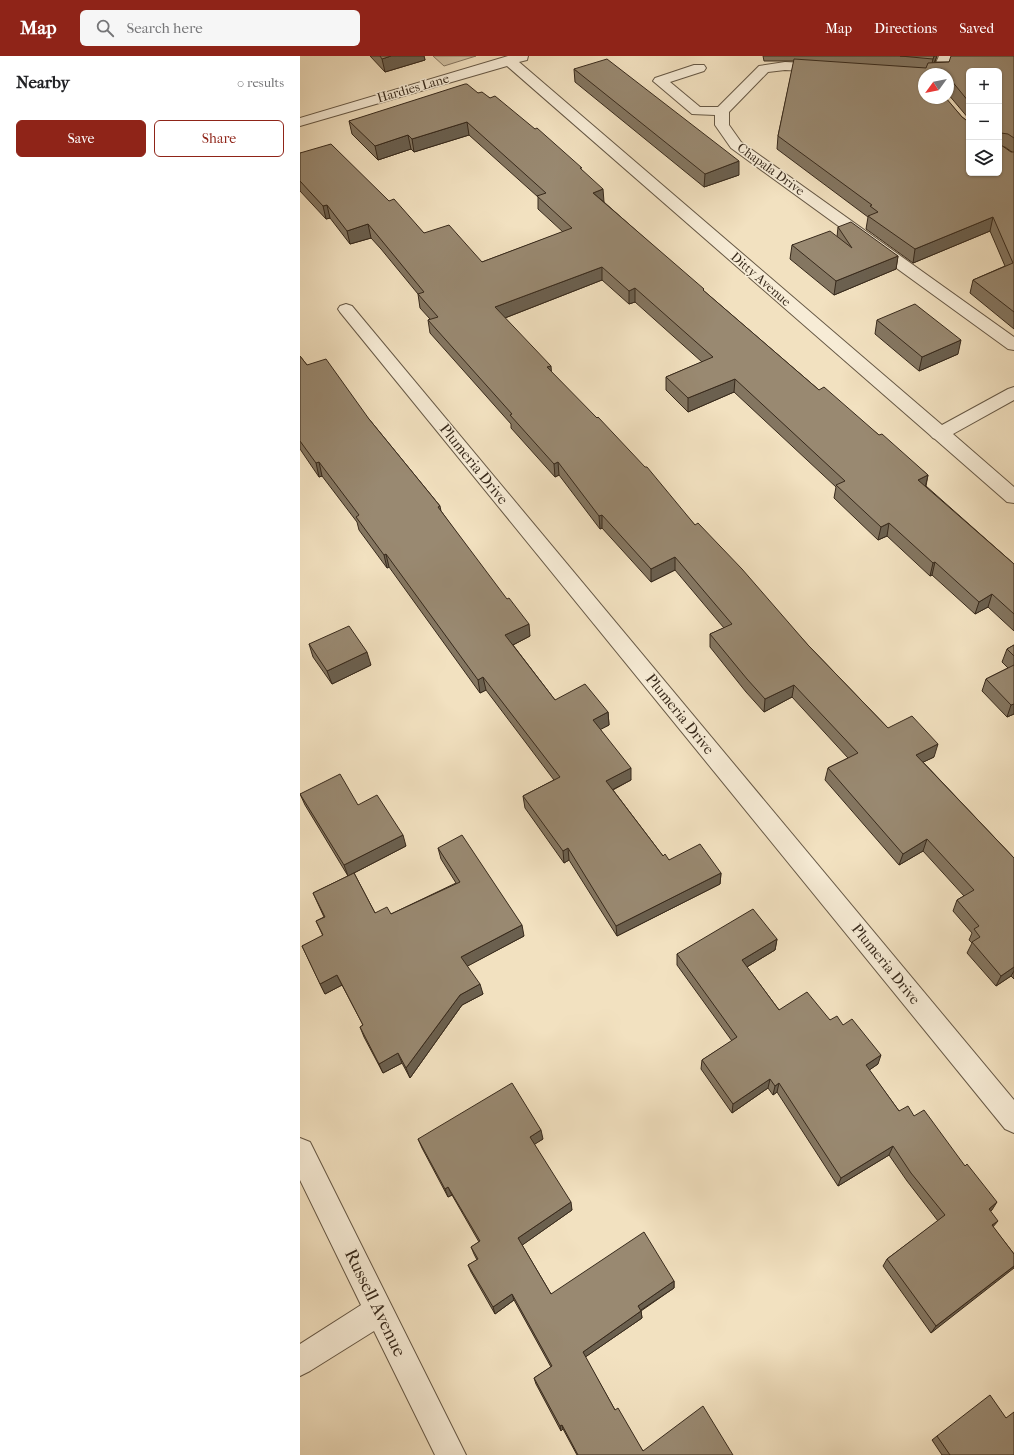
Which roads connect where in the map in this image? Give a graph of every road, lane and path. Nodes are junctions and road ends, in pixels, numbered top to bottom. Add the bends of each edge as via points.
1 (527, 56) edge
2 (946, 56) edge
3 (508, 60) junction
4 (699, 68) dead end
5 (941, 68) edge
6 (839, 70) edge
7 (722, 111) junction
8 (300, 122) edge
9 (346, 309) dead end
10 (1014, 345) edge
11 (1014, 393) edge
12 (940, 434) junction
13 (1014, 497) edge
14 (1014, 1120) edge
15 (300, 1151) edge
16 (379, 1311) junction
17 (300, 1361) edge
18 (451, 1455) edge

1 - 3 street, Hardies Lane
2 - 5 street
3 - 8 street, Hardies Lane
3 - 12 street, Ditty Avenue
4 - 7 street via 660,81 697,111
6 - 7 street via 786,66 764,69
7 - 10 street, Chapala Drive via 722,125 736,145
9 - 14 street, Plumeria Drive
11 - 12 street
12 - 13 street, Ditty Avenue
15 - 16 street, Russell Avenue
16 - 17 street
16 - 18 street, Russell Avenue

